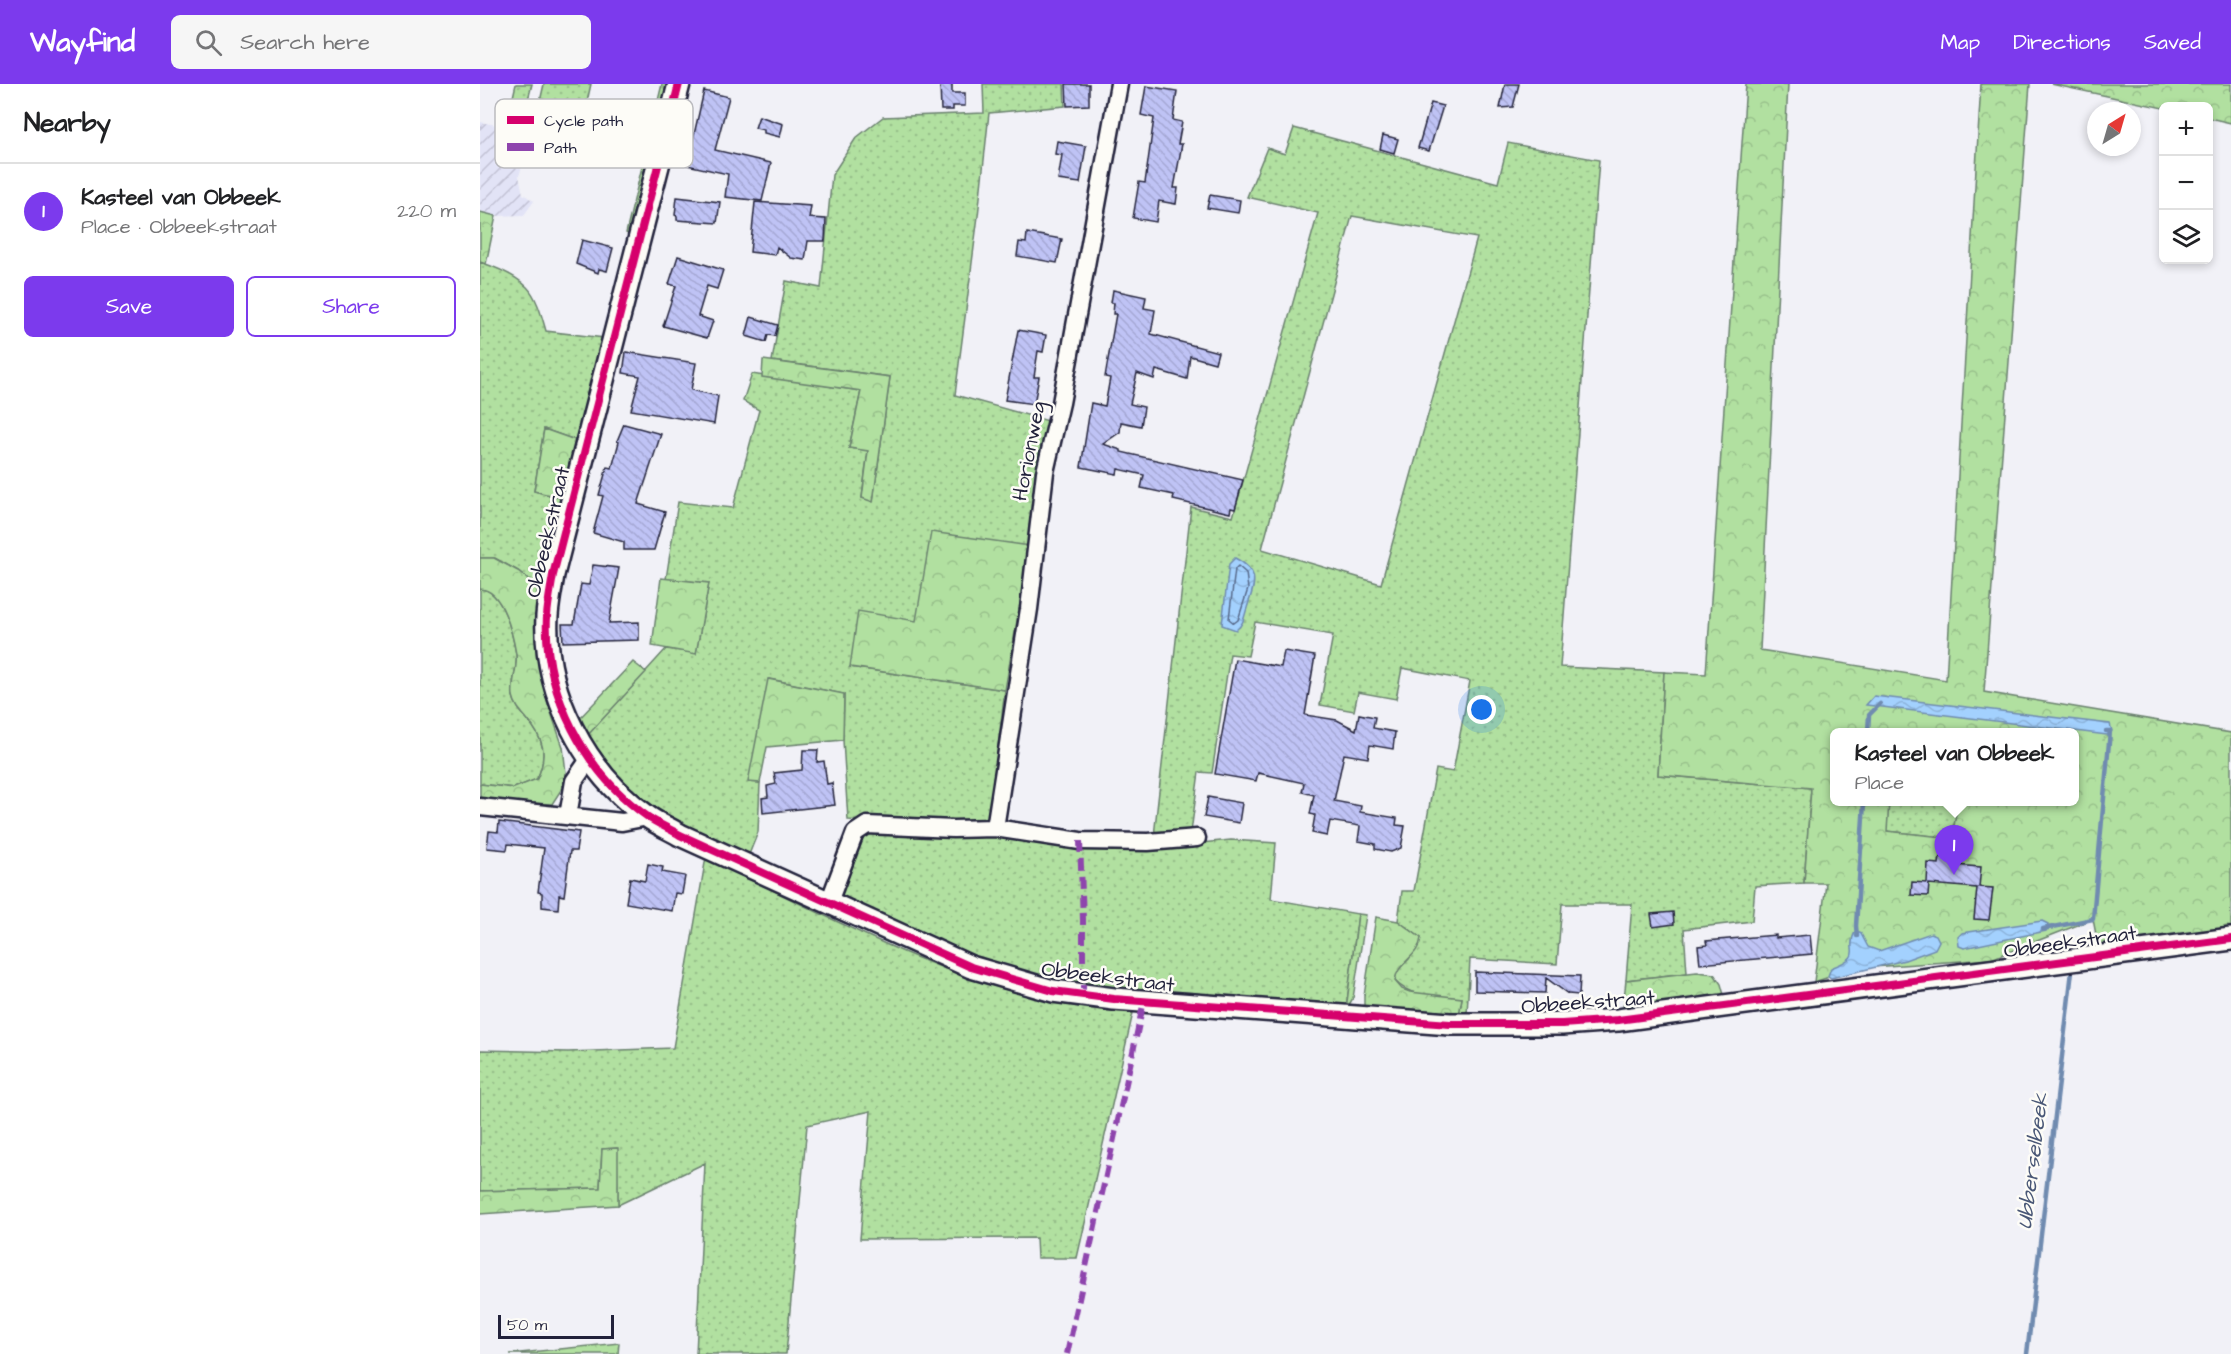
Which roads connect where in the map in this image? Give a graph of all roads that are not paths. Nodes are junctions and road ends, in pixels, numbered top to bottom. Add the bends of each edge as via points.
1 (680, 84) edge
2 (1119, 84) edge
3 (676, 99) edge
4 (658, 168) edge
5 (590, 758) junction
6 (480, 807) edge
7 (568, 816) junction
8 (648, 817) junction
9 (995, 828) junction
10 (1197, 838) dead end
11 (829, 902) junction
12 (2231, 939) edge

1 - 3 street, Obbeekstraat
2 - 9 street, Horionweg via 1045,472 1029,609
4 - 5 street, Obbeekstraat via 553,575 547,615 555,681 567,719
5 - 7 street via 574,781
5 - 8 street, Obbeekstraat via 626,799
6 - 7 street
7 - 8 street via 622,822
8 - 11 street, Obbeekstraat
9 - 10 street via 1080,841
9 - 11 street via 867,825 855,833
11 - 12 street, Obbeekstraat via 971,967 1053,991 1450,1024 1618,1020

